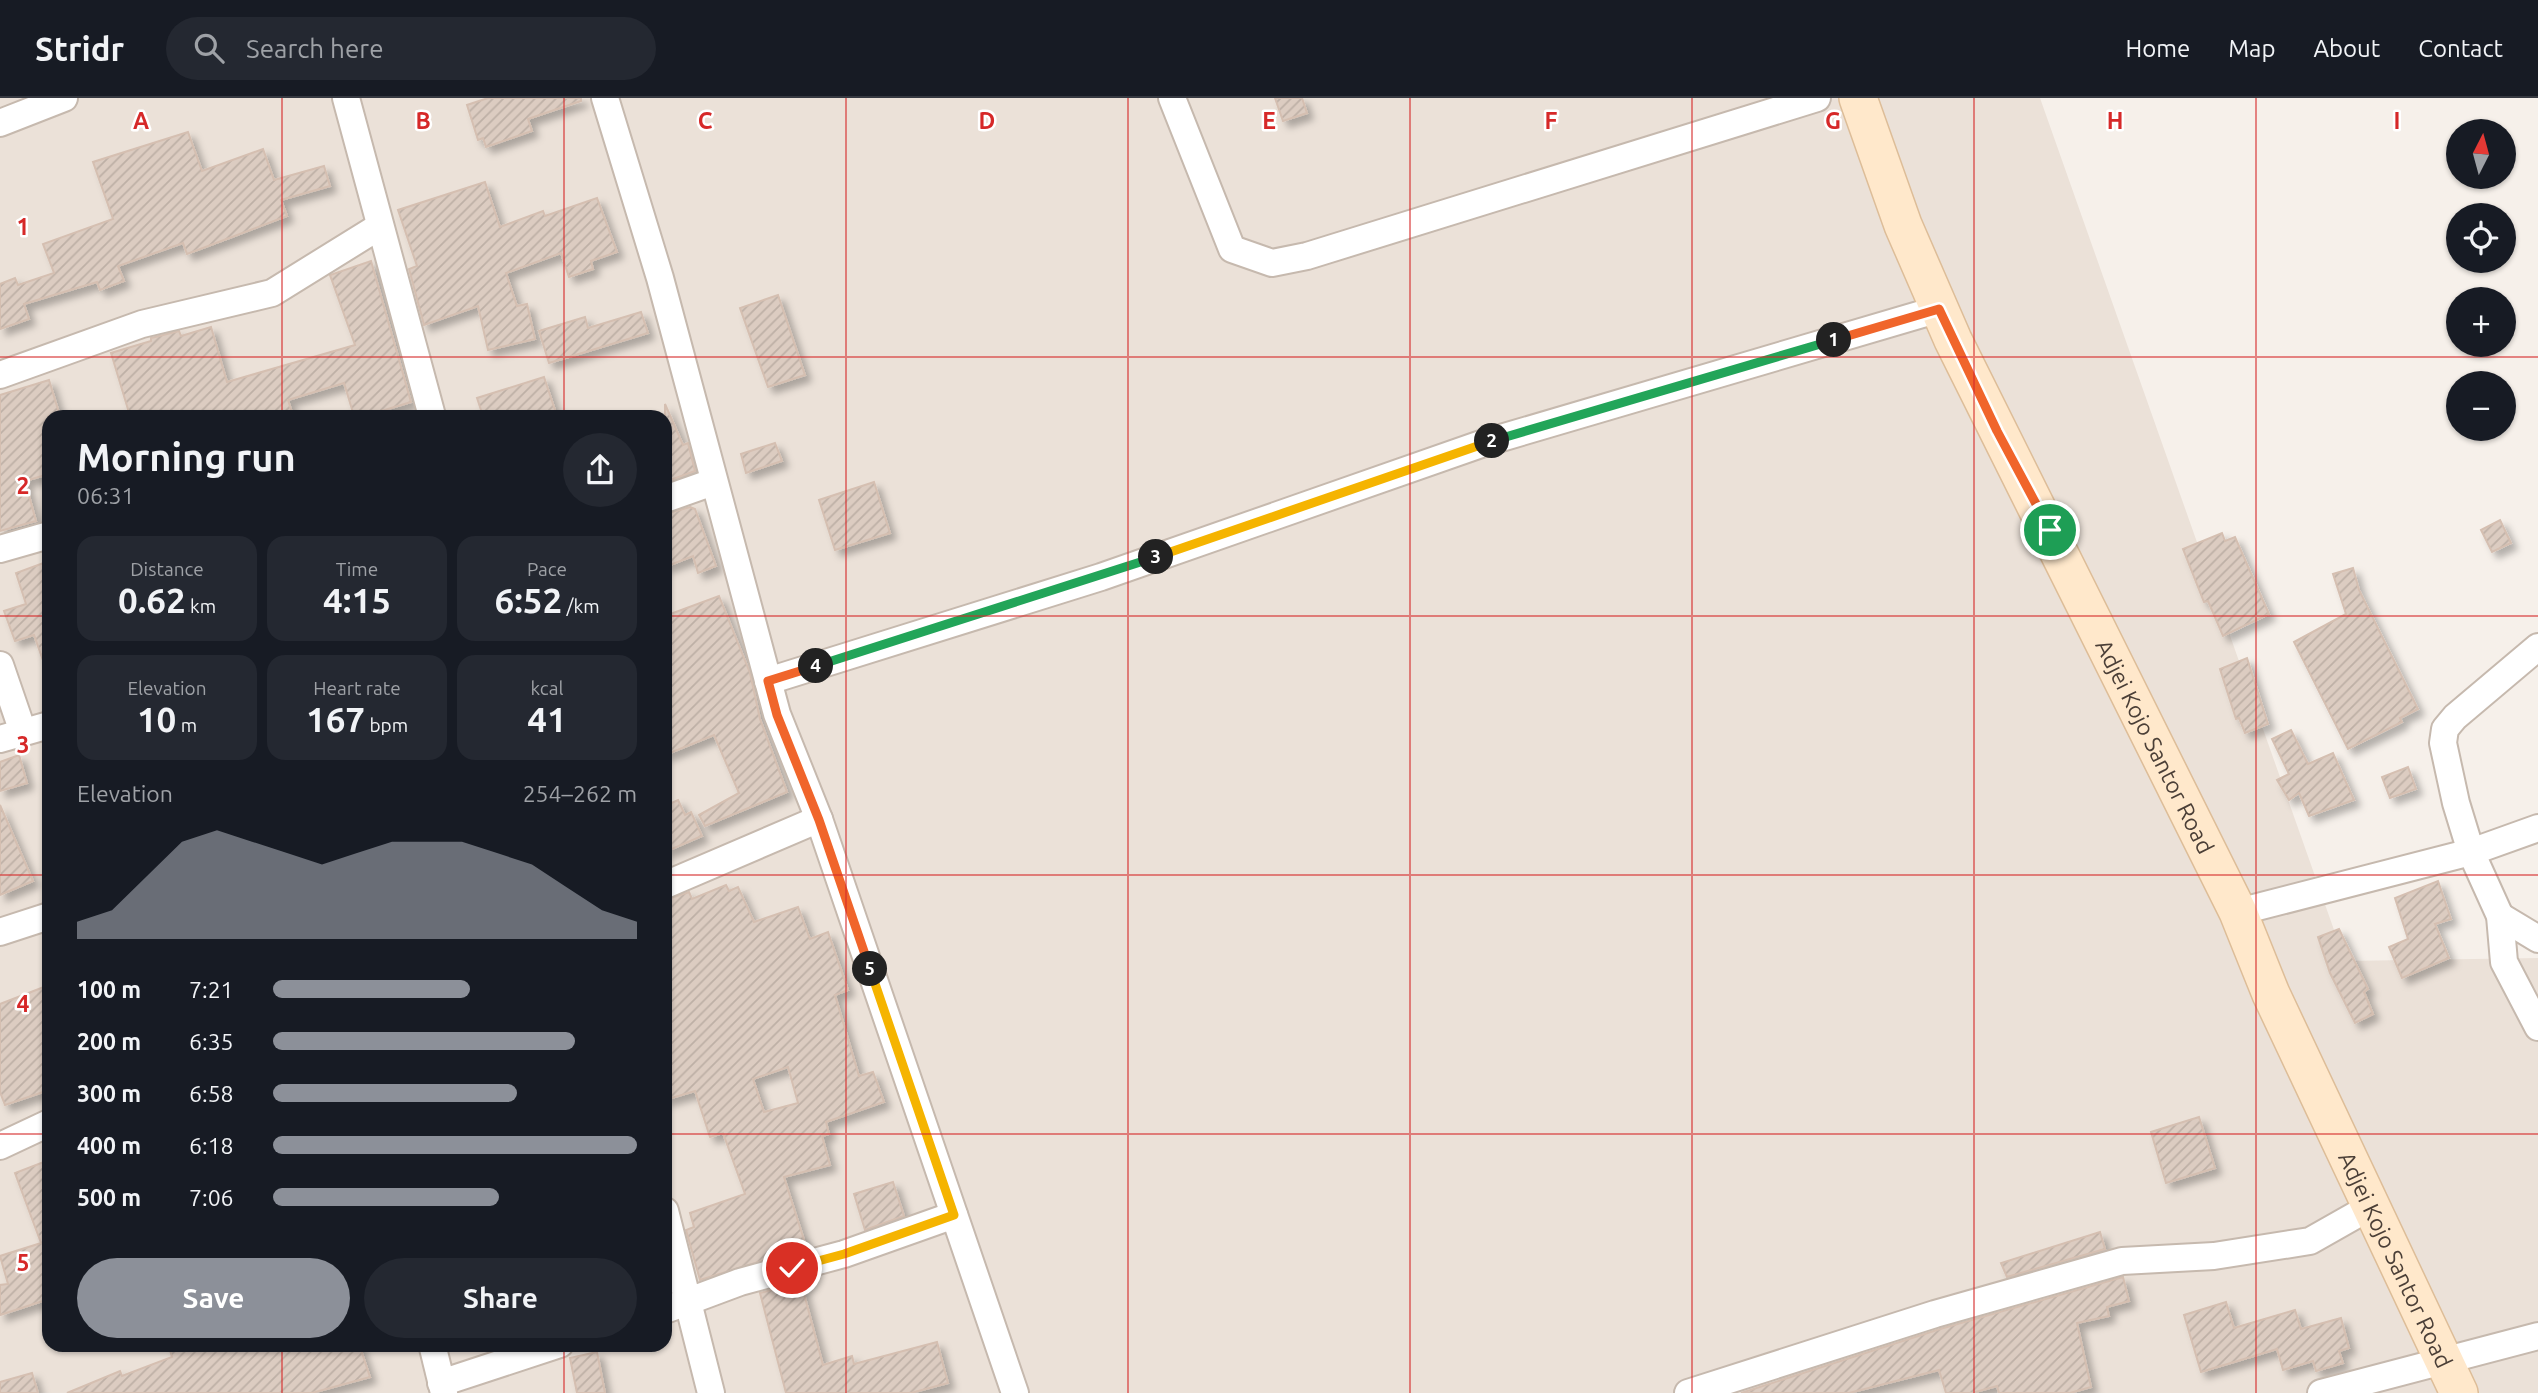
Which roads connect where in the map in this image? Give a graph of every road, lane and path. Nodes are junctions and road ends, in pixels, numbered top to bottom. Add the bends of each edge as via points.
1 (64, 98) edge
2 (346, 98) edge
3 (605, 98) edge
4 (1172, 98) edge
5 (1817, 98) edge
6 (1858, 98) edge
7 (0, 124) edge
8 (380, 226) junction
9 (1939, 309) junction
10 (0, 375) edge
11 (429, 410) edge
12 (713, 482) junction
13 (672, 497) edge
14 (42, 537) edge
15 (0, 549) edge
16 (2538, 647) edge
17 (0, 665) edge
18 (768, 681) junction
19 (42, 727) edge
20 (12, 735) edge
21 (819, 820) junction
22 (2538, 828) edge
23 (2471, 852) junction
24 (672, 882) edge
25 (2238, 912) junction
26 (2500, 916) junction
27 (42, 918) edge
28 (0, 932) edge
29 (2538, 939) edge
30 (2538, 1027) edge
31 (42, 1126) edge
32 (0, 1146) edge
33 (2370, 1207) junction
34 (954, 1215) junction
35 (672, 1272) edge
36 (676, 1307) edge
37 (2538, 1336) edge
38 (434, 1352) edge
39 (539, 1352) edge
40 (2444, 1361) junction
41 (443, 1388) edge
42 (711, 1393) edge
43 (1015, 1393) edge
44 (1688, 1393) edge
45 (2321, 1393) edge
46 (2459, 1393) edge

1 - 7 street
2 - 8 street
3 - 12 street via 660,278
4 - 5 street via 1232,249 1272,263
6 - 9 street, Adjei Kojo Santor Road via 1903,225
8 - 10 street via 272,293 142,324
8 - 11 street
9 - 18 street via 1484,443 1101,577
9 - 25 street, Adjei Kojo Santor Road
12 - 13 street
12 - 18 street
14 - 15 street
16 - 23 street via 2445,729 2443,743 2453,791
17 - 20 street
18 - 21 street
19 - 20 street
21 - 24 street
21 - 34 street
22 - 23 street
23 - 25 street
23 - 26 street
25 - 33 street, Adjei Kojo Santor Road
26 - 29 street
26 - 30 street via 2504,962
27 - 28 street
31 - 32 street
33 - 40 street, Adjei Kojo Santor Road
33 - 44 street via 2310,1241 2214,1256 2122,1261 1935,1314
34 - 36 street via 844,1254 740,1282
34 - 43 street
35 - 36 street
36 - 42 street
37 - 40 street
38 - 41 street
39 - 41 street
40 - 45 street
40 - 46 street, Adjei Kojo Santor Road

